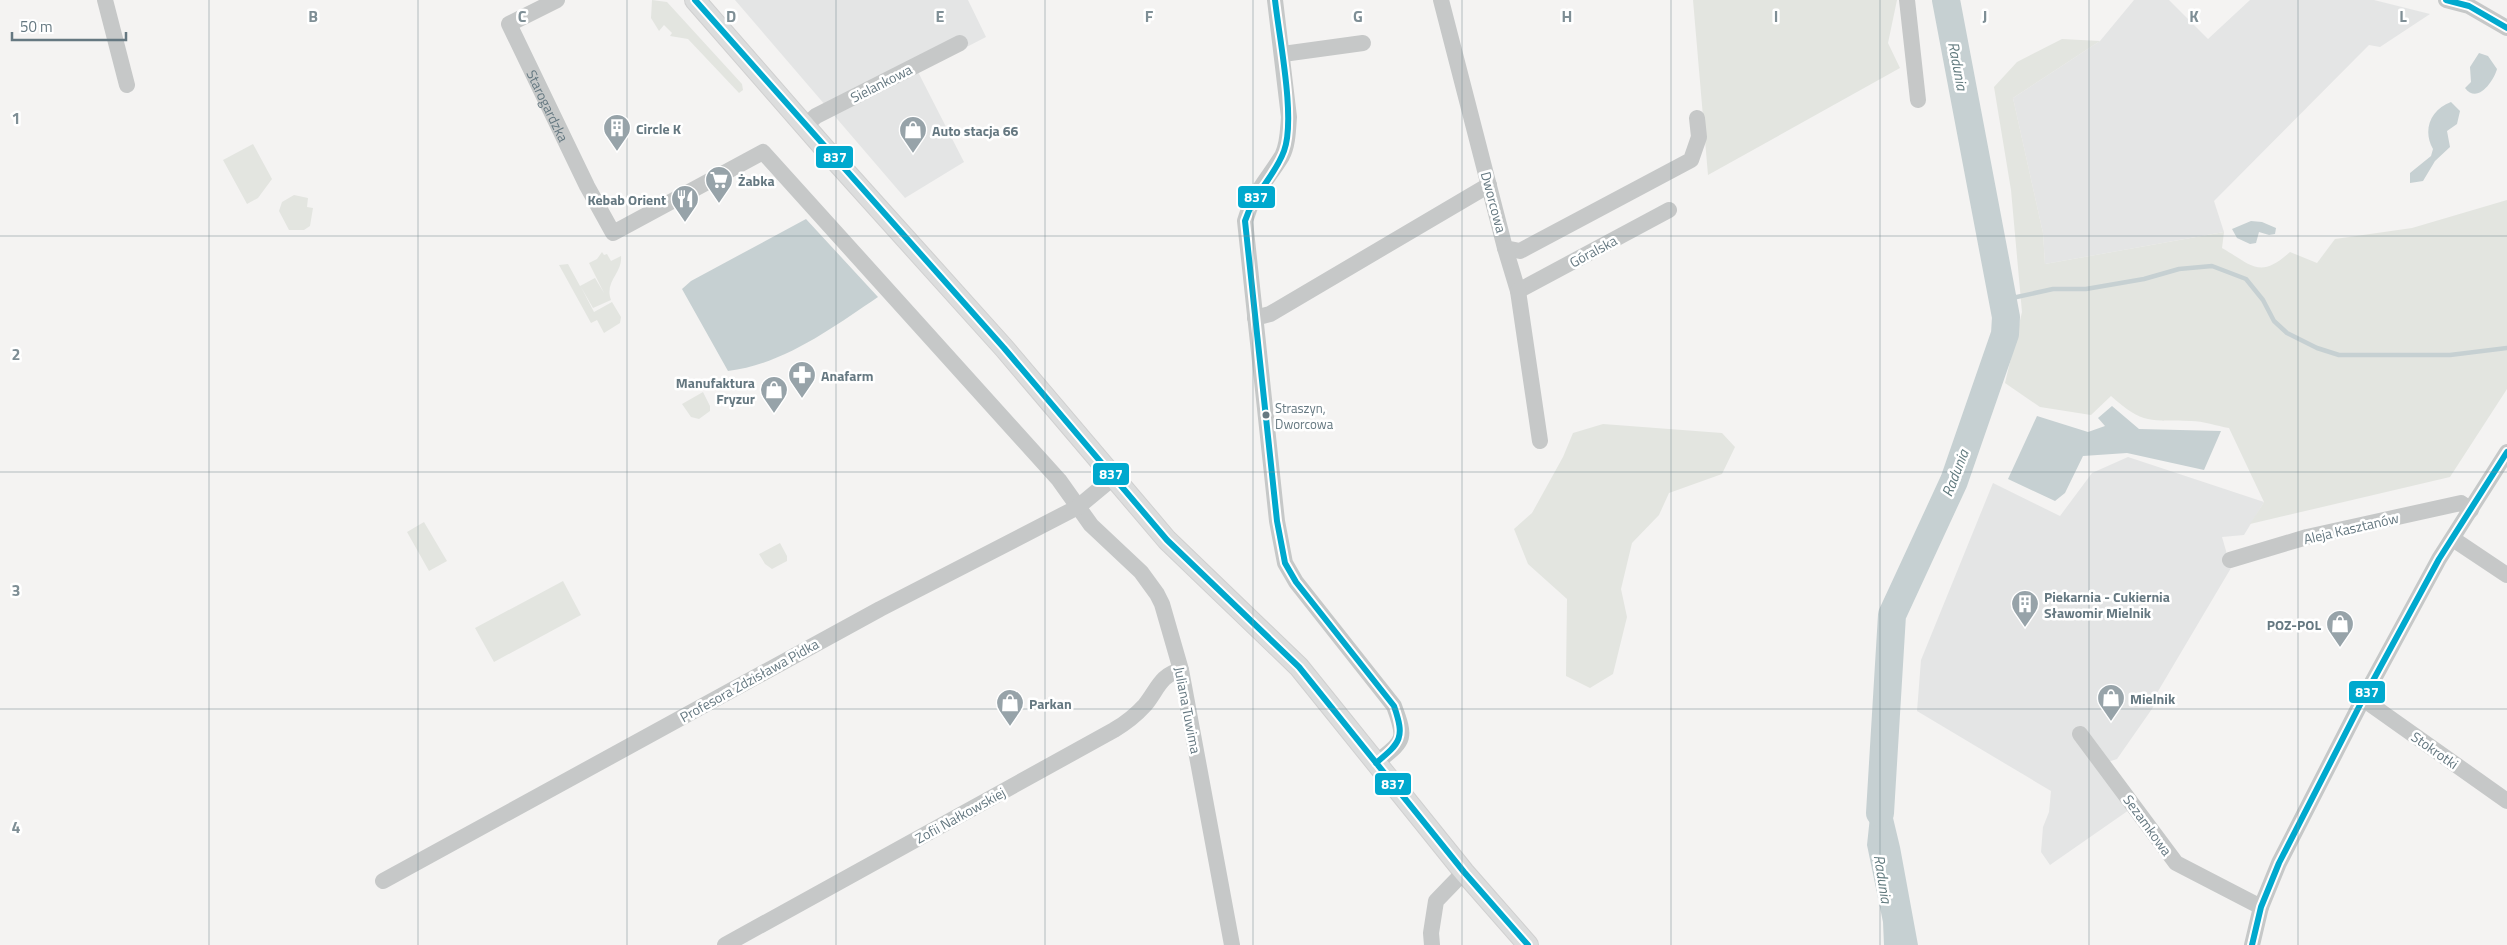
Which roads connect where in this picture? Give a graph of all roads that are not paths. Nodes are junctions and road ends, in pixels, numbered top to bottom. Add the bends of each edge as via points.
1 (105, 0) edge
2 (557, 0) edge
3 (695, 0) edge
4 (1275, 0) edge
5 (1441, 0) edge
6 (1906, 0) edge
7 (2446, 0) edge
8 (2507, 28) edge
9 (960, 43) dead end
10 (1363, 43) dead end
11 (1283, 54) junction
12 (127, 85) dead end
13 (1918, 100) dead end
14 (1697, 118) dead end
15 (805, 126) junction
16 (1489, 185) junction
17 (1668, 210) dead end
18 (613, 232) joint
19 (1505, 248) junction
20 (1518, 291) junction
21 (1255, 318) junction
22 (1540, 441) dead end
23 (2507, 452) edge
24 (1114, 477) junction
25 (1078, 507) junction
26 (2471, 510) junction
27 (2453, 538) junction
28 (2230, 560) dead end
29 (2507, 575) edge
30 (1181, 670) junction
31 (2363, 699) junction
32 (2080, 734) dead end
33 (1376, 763) junction
34 (2507, 802) edge
35 (1464, 872) junction
36 (383, 881) dead end
37 (2261, 907) junction
38 (725, 945) edge
39 (1232, 945) edge
40 (1432, 945) edge
41 (1528, 945) edge
42 (2252, 945) edge

1 - 12 street
2 - 18 street, Starogardzka via 509,24 587,186
3 - 15 main road
4 - 11 street
5 - 16 street, Dworcowa
6 - 13 street
7 - 8 street via 2469,6
9 - 15 street, Sielankowa via 816,116
10 - 11 street
11 - 21 street via 1289,117 1286,144 1283,154 1255,193 1245,221
14 - 19 street, Dworcowa via 1698,137 1691,160 1520,252
15 - 24 main road via 1004,348
16 - 19 street, Dworcowa
16 - 21 street via 1270,314
17 - 20 street, Góralska
18 - 25 street, Juliana Tuwima via 763,152 1059,480
19 - 20 street
20 - 22 street
21 - 33 street via 1280,546 1296,582 1394,706 1403,730 1399,744
23 - 26 street
24 - 25 street, Profesora Zdzisława Pidka
24 - 33 main road via 1167,540 1299,667
25 - 30 street, Juliana Tuwima via 1091,525 1141,572 1157,594
25 - 36 street, Profesora Zdzisława Pidka via 864,618
26 - 27 street
26 - 28 street, Aleja Kasztanów via 2461,503 2307,537
27 - 29 street
27 - 31 street
30 - 38 street, Zofii Nałkowskiej via 1167,674 1146,704 1114,730
30 - 39 street, Juliana Tuwima
31 - 34 street, Stokrotki
31 - 37 street via 2279,863
32 - 37 street, Sezamkowa via 2176,863
33 - 35 main road
35 - 40 street via 1436,901
35 - 41 main road
37 - 42 street

